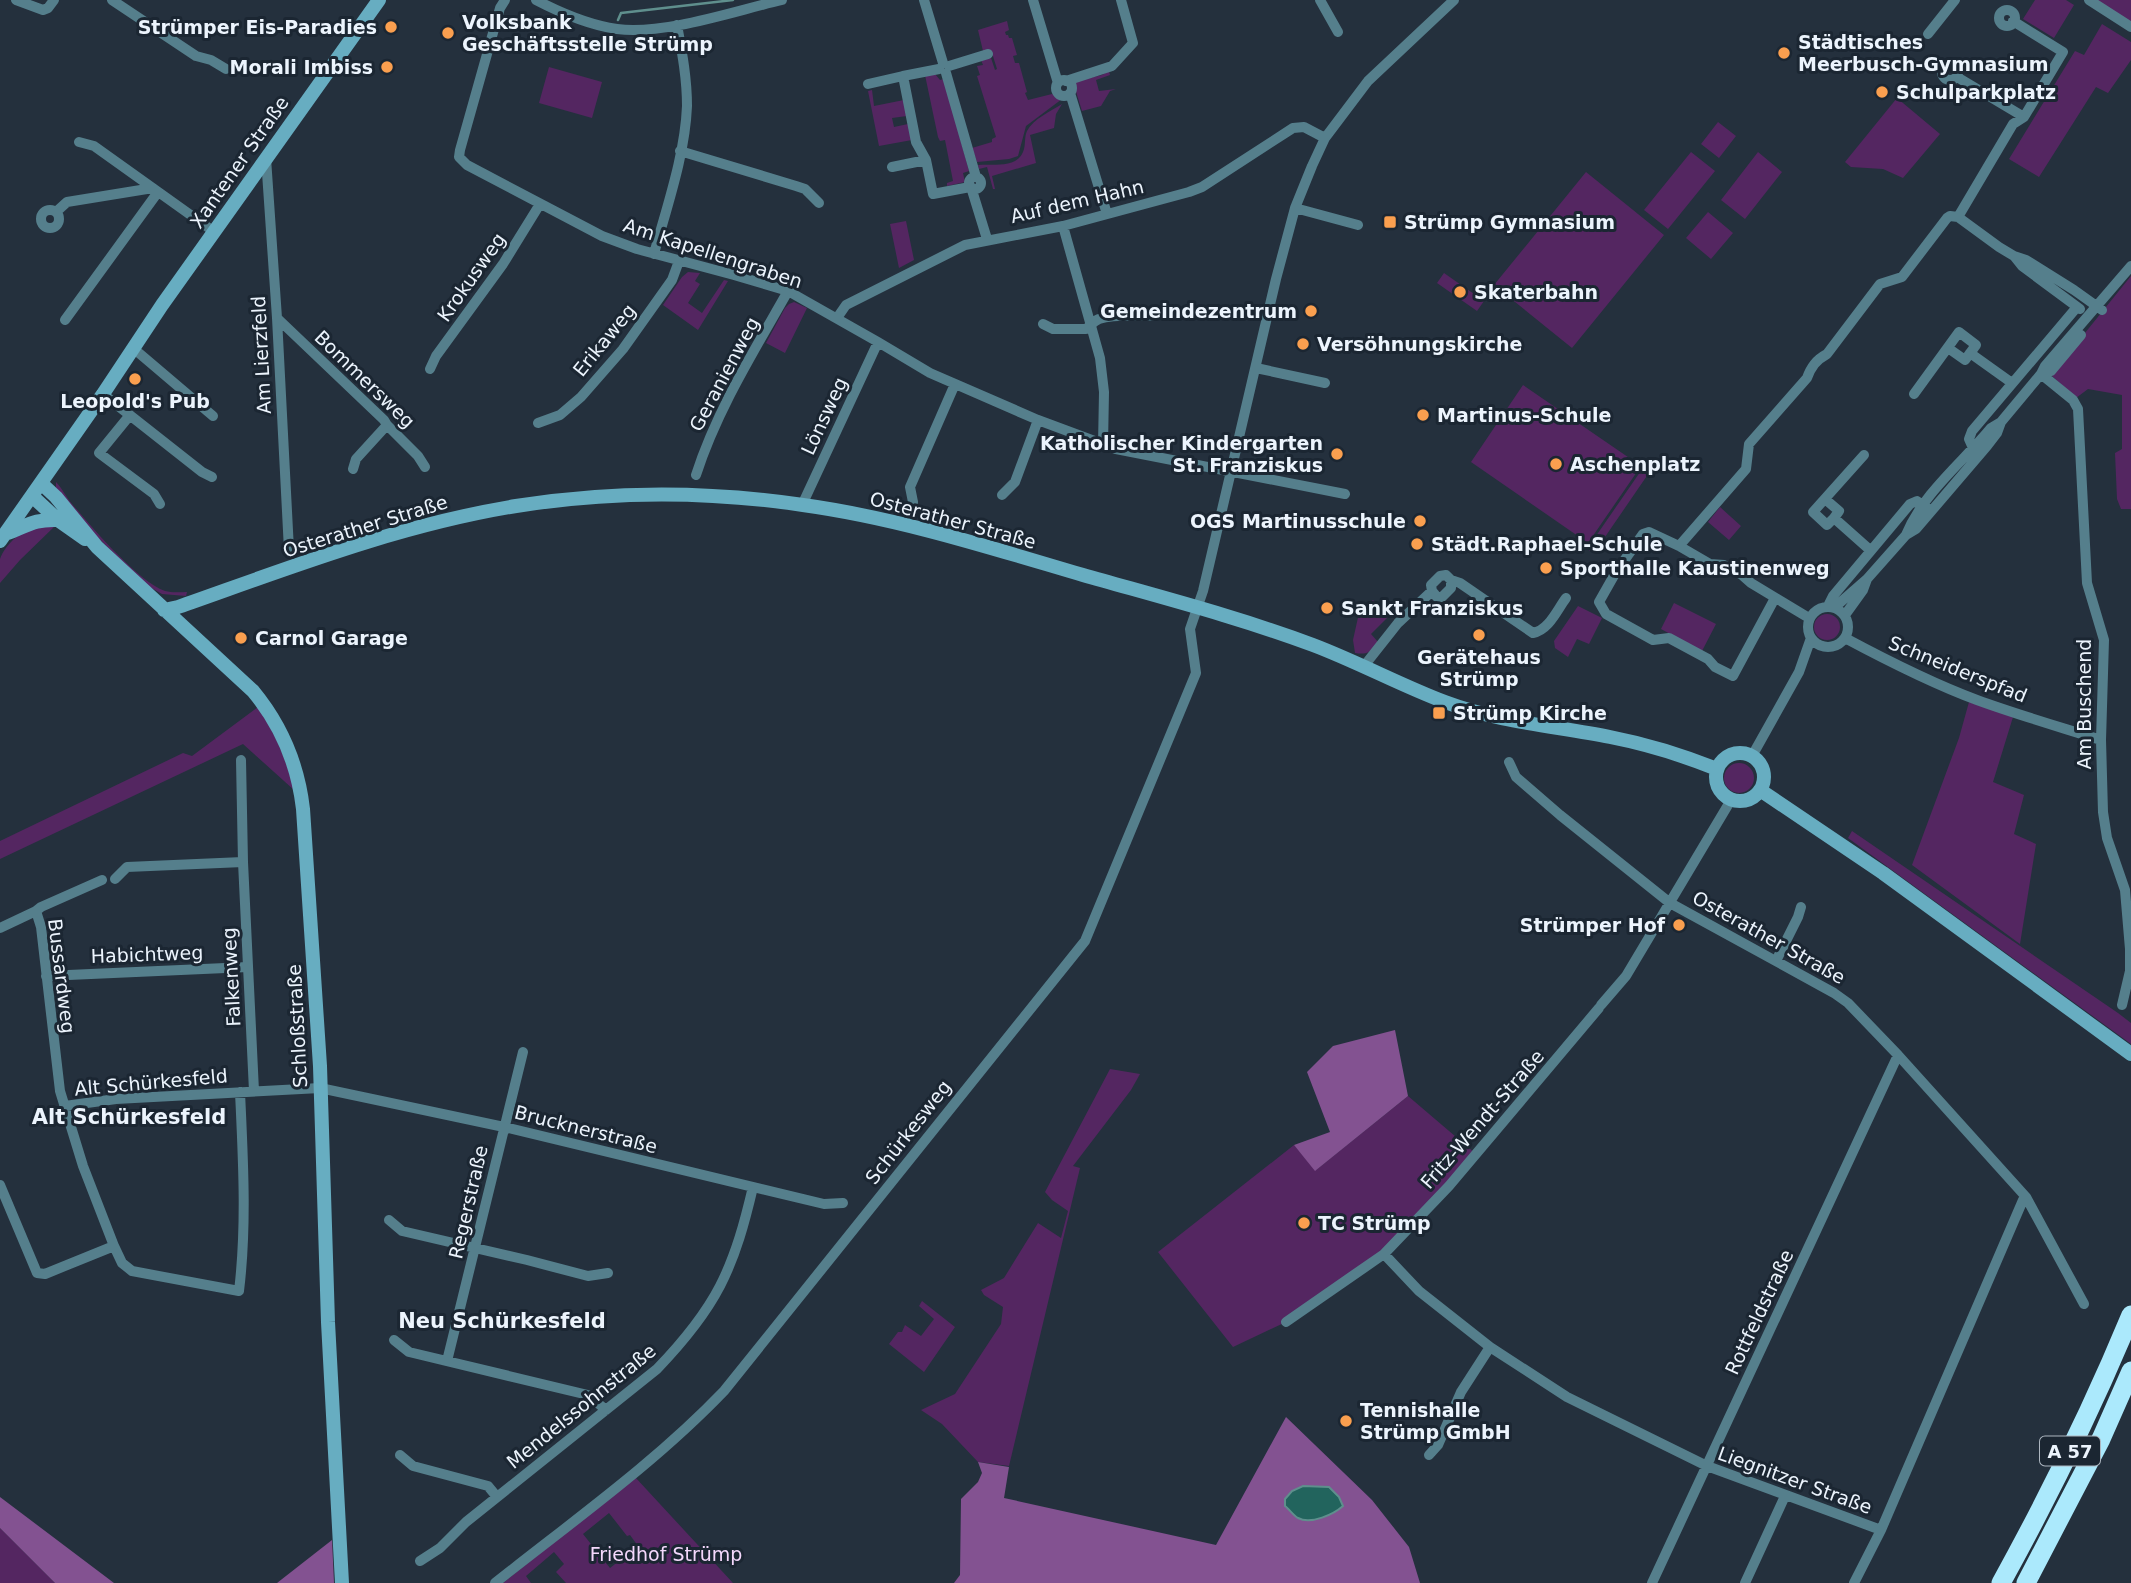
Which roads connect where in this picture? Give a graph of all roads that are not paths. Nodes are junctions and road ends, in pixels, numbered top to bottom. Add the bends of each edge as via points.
1 (16, 0) edge
2 (54, 0) edge
3 (112, 0) edge
4 (379, 0) edge
5 (505, 0) edge
6 (536, 0) edge
7 (782, 0) edge
8 (924, 0) edge
9 (1033, 0) edge
10 (1121, 0) edge
11 (1320, 0) edge
12 (1454, 0) edge
13 (1955, 0) edge
14 (2089, 0) edge
15 (2014, 21) dead end
16 (677, 25) junction
17 (2131, 27) edge
18 (1338, 32) dead end
19 (1928, 34) dead end
20 (988, 54) dead end
21 (944, 68) junction
22 (226, 69) dead end
23 (903, 76) junction
24 (1957, 77) dead end
25 (1062, 82) junction
26 (868, 84) dead end
27 (2024, 117) junction
28 (1325, 138) junction
29 (79, 142) dead end
30 (680, 151) junction
31 (266, 158) junction
32 (926, 160) junction
33 (892, 167) dead end
34 (972, 184) junction
35 (156, 190) junction
36 (819, 203) dead end
37 (540, 204) junction
38 (1295, 208) junction
39 (56, 212) dead end
40 (1107, 214) junction
41 (1958, 216) junction
42 (1358, 225) dead end
43 (1063, 226) junction
44 (213, 231) junction
45 (987, 239) junction
46 (654, 254) junction
47 (2014, 256) junction
48 (679, 261) junction
49 (2129, 268) edge
50 (788, 291) junction
51 (2077, 307) junction
52 (2099, 308) junction
53 (1172, 313) dead end
54 (2091, 317) junction
55 (277, 318) junction
56 (837, 318) junction
57 (65, 320) dead end
58 (1043, 324) dead end
59 (1091, 325) junction
60 (878, 342) junction
61 (134, 348) junction
62 (1948, 348) junction
63 (1970, 353) junction
64 (1256, 368) junction
65 (430, 369) dead end
66 (2041, 374) junction
67 (1325, 383) dead end
68 (2012, 383) junction
69 (955, 384) junction
70 (103, 394) junction
71 (1914, 394) dead end
72 (130, 415) junction
73 (213, 416) dead end
74 (1038, 420) junction
75 (538, 422) dead end
76 (2001, 422) junction
77 (387, 425) junction
78 (1103, 445) junction
79 (1973, 447) junction
80 (1864, 455) dead end
81 (425, 467) dead end
82 (353, 469) dead end
83 (1231, 471) junction
84 (696, 475) dead end
85 (212, 477) dead end
86 (41, 482) junction
87 (1345, 494) dead end
88 (1002, 495) dead end
89 (32, 496) junction
90 (1825, 499) junction
91 (913, 502) dead end
92 (160, 504) dead end
93 (802, 505) junction
94 (1926, 510) junction
95 (1833, 517) junction
96 (58, 520) junction
97 (3, 537) edge
98 (1679, 546) junction
99 (97, 547) junction
100 (289, 550) dead end
101 (1870, 550) junction
102 (1867, 579) junction
103 (1566, 597) dead end
104 (1775, 598) junction
105 (1196, 607) junction
106 (1832, 607) junction
107 (164, 610) junction
108 (1845, 615) junction
109 (1810, 618) junction
110 (1811, 638) junction
111 (1845, 638) junction
112 (1823, 647) junction
113 (1364, 666) junction
114 (1800, 672) junction
115 (2101, 740) junction
116 (1752, 756) junction
117 (241, 760) dead end
118 (1509, 762) dead end
119 (1717, 769) junction
120 (1766, 793) junction
121 (1731, 800) junction
122 (243, 862) junction
123 (115, 879) dead end
124 (102, 880) dead end
125 (1670, 903) junction
126 (1801, 907) dead end
127 (36, 911) junction
128 (0, 928) edge
129 (1776, 961) junction
130 (248, 967) junction
131 (46, 976) junction
132 (2122, 1005) dead end
133 (54, 1045) joint
134 (523, 1052) dead end
135 (2131, 1054) edge
136 (1898, 1055) junction
137 (320, 1088) junction
138 (254, 1091) junction
139 (240, 1092) junction
140 (65, 1106) junction
141 (504, 1128) junction
142 (0, 1185) edge
143 (753, 1187) junction
144 (2026, 1197) junction
145 (843, 1203) dead end
146 (389, 1220) dead end
147 (114, 1246) junction
148 (475, 1248) junction
149 (1384, 1254) junction
150 (608, 1273) dead end
151 (2084, 1304) dead end
152 (2131, 1315) edge
153 (1286, 1322) dead end
154 (394, 1340) dead end
155 (1490, 1347) junction
156 (447, 1361) junction
157 (2131, 1371) edge
158 (606, 1410) junction
159 (400, 1455) dead end
160 (1429, 1455) dead end
161 (1707, 1466) junction
162 (1786, 1496) junction
163 (497, 1497) junction
164 (1881, 1530) junction
165 (420, 1561) dead end
166 (342, 1583) edge
167 (495, 1583) edge
168 (1652, 1583) edge
169 (1745, 1583) edge
170 (1854, 1583) edge
171 (2001, 1583) edge
172 (2026, 1583) edge

1 - 2 street via 43,10
3 - 22 street via 196,56
4 - 31 main road, Xantener Straße
5 - 37 street, Am Kapellengraben via 499,8 459,157
6 - 16 street via 616,29
7 - 16 street
8 - 21 street
9 - 25 street
10 - 25 street via 1133,43 1112,66
11 - 18 street
12 - 28 street, Schürkesweg via 1368,81
13 - 19 street
14 - 17 street
15 - 27 street via 2063,52
16 - 30 street via 687,107
20 - 21 street
21 - 23 street
21 - 34 street
23 - 26 street
23 - 32 street via 916,142
24 - 27 street
25 - 40 street via 1056,89 1059,95 1070,93
27 - 41 street via 2013,124
28 - 38 street, Schürkesweg
28 - 40 street, Auf dem Hahn via 1304,127 1293,128 1202,187
29 - 35 street via 94,146
30 - 36 street via 805,189
30 - 46 street
31 - 44 main road, Xantener Straße
31 - 55 street, Am Lierzfeld
32 - 33 street
32 - 34 street via 933,194
34 - 45 street
35 - 39 street via 67,202
35 - 44 street
35 - 57 street
37 - 46 street, Am Kapellengraben via 602,236
37 - 65 street, Krokusweg
38 - 42 street
38 - 64 street, Schürkesweg
40 - 43 street, Auf dem Hahn
41 - 47 street
41 - 98 street via 1947,218 1902,276 1880,284 1827,354 1810,369 1807,379 1749,444 1746,469
43 - 45 street, Auf dem Hahn
43 - 59 street
44 - 61 main road, Xantener Straße
45 - 56 street, Auf dem Hahn via 958,247 856,299
46 - 48 street, Am Kapellengraben
47 - 51 street via 2022,267
47 - 52 street
48 - 50 street, Am Kapellengraben
48 - 75 street, Erikaweg via 672,280 623,349 581,397 560,415
49 - 52 street via 2117,292
50 - 56 street, Am Kapellengraben
50 - 84 street, Geranienweg via 723,407
51 - 54 street
51 - 68 street
52 - 54 street
53 - 59 street via 1122,316
54 - 66 street via 2051,370
55 - 77 street, Bommersweg
55 - 100 street, Am Lierzfeld
56 - 60 street, Am Kapellengraben
58 - 59 street via 1053,329 1086,330
59 - 78 street via 1104,392
60 - 69 street, Am Kapellengraben
60 - 93 street, Lönsweg
61 - 70 main road, Xantener Straße
61 - 73 street
62 - 63 street via 1965,360
62 - 63 street via 1959,332 1976,345
62 - 71 street
63 - 68 street
64 - 67 street
64 - 83 street, Schürkesweg
66 - 76 street
66 - 115 street, Am Buschend via 2078,409 2087,583 2104,640
68 - 79 street via 1970,434
69 - 74 street, Am Kapellengraben
69 - 91 street via 910,487
70 - 72 street
70 - 86 main road, Xantener Straße
72 - 85 street
72 - 92 street via 99,453 154,494
74 - 78 street, Am Kapellengraben
74 - 88 street via 1015,482
76 - 79 street
76 - 94 street via 1987,446
77 - 81 street, Bommersweg
77 - 82 street via 356,459
78 - 83 street, Am Kapellengraben
79 - 94 street
80 - 90 street
83 - 87 street, Am Kapellengraben
83 - 105 street, Schürkesweg
86 - 89 main road, Xantener Straße
86 - 99 main road, Schloßstraße
89 - 96 main road, Schloßstraße
89 - 97 main road, Xantener Straße
90 - 95 street via 1839,511
90 - 95 street via 1813,512 1827,525
93 - 105 main road, Osterather Straße via 885,520
93 - 107 main road, Osterather Straße via 636,495 519,506 375,539
94 - 101 street via 1917,501 1910,504
94 - 102 street via 1916,529
95 - 101 street
96 - 97 main road via 31,522
96 - 99 main road, Schloßstraße
98 - 104 street via 1710,564 1724,565
98 - 104 street via 1649,532 1640,536 1599,602 1605,614 1653,640 1669,638 1733,676
99 - 107 main road, Schloßstraße
101 - 106 street via 1833,596
102 - 106 street
102 - 108 street
103 - 113 street via 1541,631 1533,633 1451,580 1451,588 1442,597 1432,591 1398,623
104 - 109 street
105 - 113 main road, Osterather Straße
105 - 167 street, Schürkesweg via 1189,629 1196,673 1085,941 724,1391 653,1457
106 - 108 street
106 - 109 street via 1817,609
107 - 137 main road, Schloßstraße via 263,703 296,769 303,809
108 - 111 street via 1849,627
109 - 110 street
110 - 112 street
110 - 114 street
111 - 112 street via 1836,646
111 - 115 street, Schneiderspfad via 1978,701
112 - 114 street
113 - 119 main road, Osterather Straße via 1488,716 1649,745
114 - 116 street
115 - 132 street, Am Buschend via 2103,812 2129,922 2130,971
116 - 119 main road via 1734,754
116 - 120 main road via 1762,767
117 - 122 street, Falkenweg
118 - 125 street, Osterather Straße via 1516,777
119 - 121 main road via 1719,791
120 - 121 main road via 1739,802
120 - 135 main road
121 - 125 street, Fritz-Wendt-Straße
122 - 123 street via 127,867
122 - 130 street, Falkenweg
124 - 127 street, Bussardweg
125 - 129 street, Osterather Straße
125 - 149 street, Fritz-Wendt-Straße via 1626,976 1448,1188
126 - 129 street
127 - 128 street, Bussardweg
127 - 131 street, Bussardweg
129 - 136 street, Osterather Straße via 1847,1003
130 - 131 street, Habichtweg
130 - 138 street, Falkenweg
131 - 133 street, Bussardweg
133 - 140 street, Alt Schürkesfeld
134 - 141 street, Regerstraße
136 - 144 street, Osterather Straße
136 - 161 street, Rottfeldstraße
137 - 138 street, Alt Schürkesfeld
137 - 141 street, Brucknerstraße
137 - 166 main road, Schloßstraße
138 - 139 street, Alt Schürkesfeld
139 - 140 street, Alt Schürkesfeld
139 - 147 street, Alt Schürkesfeld via 244,1195 239,1291 132,1271 122,1264
140 - 147 street, Alt Schürkesfeld
141 - 143 street, Brucknerstraße
141 - 148 street, Regerstraße
142 - 147 street via 37,1273 45,1274
143 - 145 street, Brucknerstraße via 824,1204
143 - 158 street, Mendelssohnstraße via 741,1236 702,1316 657,1369
144 - 151 street, Osterather Straße
144 - 164 street, Liegnitzer Straße
146 - 148 street via 402,1231
148 - 150 street via 588,1276
148 - 156 street, Regerstraße
149 - 153 street, Fritz-Wendt-Straße
149 - 155 street, Liegnitzer Straße via 1419,1291
152 - 171 highway, A 57 via 2081,1429
154 - 156 street via 409,1352
155 - 160 street
155 - 161 street, Liegnitzer Straße via 1567,1397
156 - 158 street via 588,1395
157 - 172 highway, A 57
158 - 163 street, Mendelssohnstraße
159 - 163 street via 413,1466 488,1486
161 - 162 street, Liegnitzer Straße
161 - 168 street, Rottfeldstraße
162 - 164 street, Liegnitzer Straße
162 - 169 street
163 - 165 street, Mendelssohnstraße
164 - 170 street

